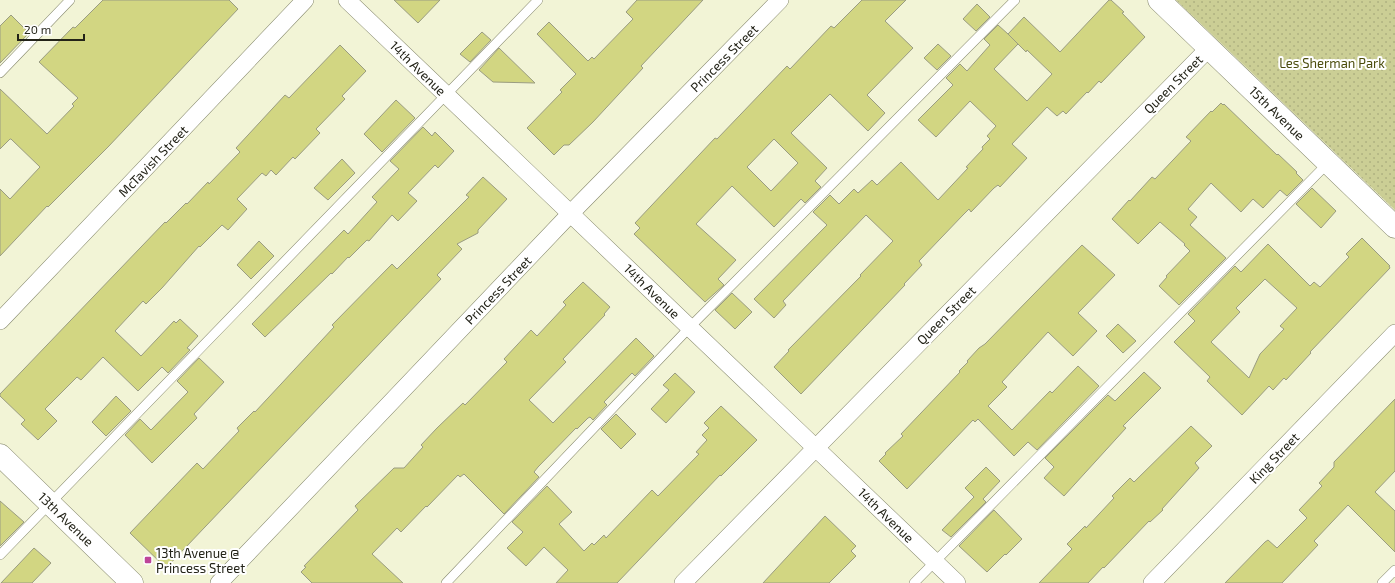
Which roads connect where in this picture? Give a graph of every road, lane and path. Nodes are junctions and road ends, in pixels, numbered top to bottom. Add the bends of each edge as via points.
1 (70, 0) edge
2 (305, 0) edge
3 (347, 0) edge
4 (538, 0) edge
5 (780, 0) edge
6 (1015, 0) edge
7 (1159, 0) edge
8 (1209, 48) junction
9 (0, 73) edge
10 (447, 95) junction
11 (1328, 163) junction
12 (570, 213) junction
13 (1395, 227) edge
14 (0, 321) edge
15 (690, 327) junction
16 (1395, 333) edge
17 (815, 447) junction
18 (0, 455) edge
19 (50, 503) junction
20 (0, 555) edge
21 (935, 561) junction
22 (1395, 570) edge
23 (132, 583) edge
24 (219, 583) edge
25 (446, 583) edge
26 (683, 583) edge
27 (914, 583) edge
28 (957, 583) edge
29 (1152, 583) edge
30 (1382, 583) edge

1 - 9 lane
2 - 14 street, McTavish Street
3 - 10 street, 14th Avenue
4 - 10 lane
5 - 12 street, Princess Street
6 - 15 lane
7 - 8 street, 15th Avenue
8 - 11 street, 15th Avenue
8 - 17 street, Queen Street
10 - 12 street, 14th Avenue
10 - 19 lane
11 - 13 street, 15th Avenue
11 - 21 lane
12 - 15 street, 14th Avenue
12 - 24 street, Princess Street
15 - 17 street, 14th Avenue
15 - 25 lane
16 - 29 street, King Street
17 - 21 street, 14th Avenue
17 - 26 street, Queen Street
18 - 19 street, 13th Avenue
19 - 20 lane
19 - 23 street, 13th Avenue
21 - 27 lane
21 - 28 street, 14th Avenue
22 - 30 lane

